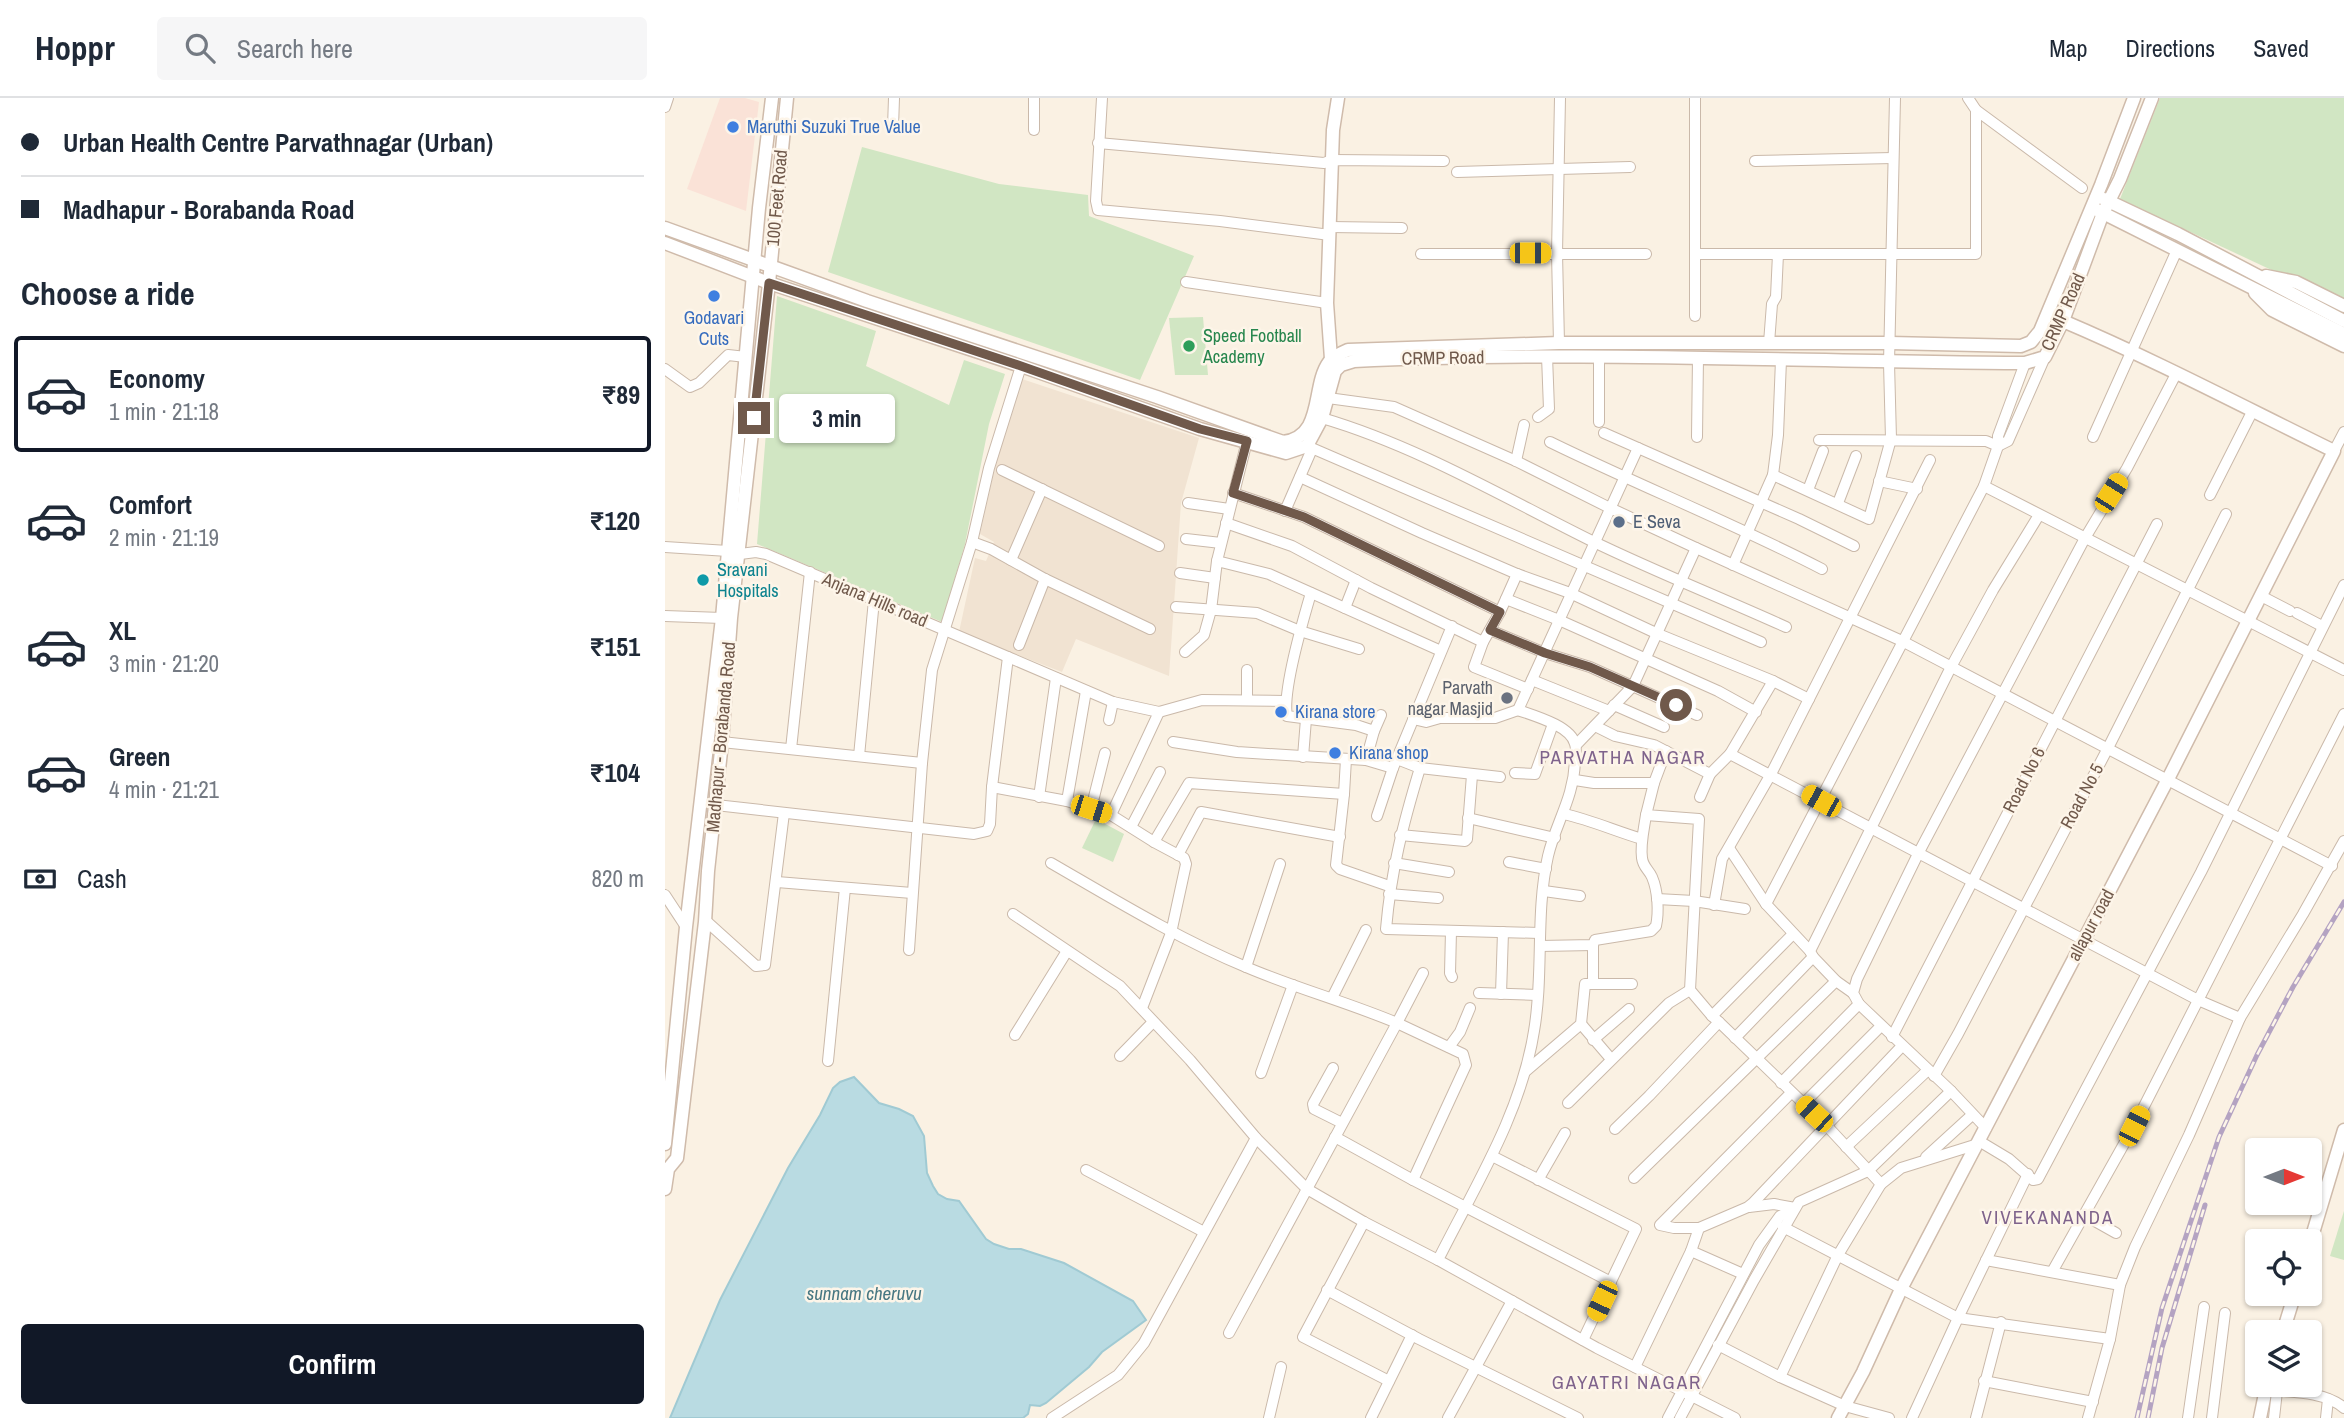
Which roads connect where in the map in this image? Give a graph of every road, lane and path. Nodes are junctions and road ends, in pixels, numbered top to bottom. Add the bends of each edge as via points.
1 (668, 98) edge
2 (772, 98) edge
3 (787, 98) edge
4 (894, 98) edge
5 (1034, 98) edge
6 (1102, 98) edge
7 (1338, 98) edge
8 (1560, 98) edge
9 (1695, 98) edge
10 (1895, 98) edge
11 (1968, 98) edge
12 (2134, 98) edge
13 (2152, 98) edge
14 (665, 107) edge
15 (1976, 110) junction
16 (893, 127) dead end
17 (1034, 131) dead end
18 (1098, 143) junction
19 (1893, 159) junction
20 (1332, 160) junction
21 (1444, 160) dead end
22 (1755, 161) dead end
23 (1630, 167) dead end
24 (1558, 169) junction
25 (1457, 172) dead end
26 (2100, 204) junction
27 (665, 228) edge
28 (1402, 228) dead end
29 (1330, 231) junction
30 (665, 243) edge
31 (2177, 250) junction
32 (1557, 253) junction
33 (1892, 253) junction
34 (1421, 254) dead end
35 (1646, 254) dead end
36 (1696, 254) junction
37 (1779, 254) junction
38 (756, 260) junction
39 (770, 267) junction
40 (754, 277) junction
41 (2249, 278) junction
42 (1186, 282) dead end
43 (769, 283) junction
44 (2264, 286) junction
45 (1327, 303) junction
46 (2344, 306) edge
47 (1695, 316) dead end
48 (2063, 321) junction
49 (2344, 321) edge
50 (2344, 334) edge
51 (1559, 343) junction
52 (1769, 343) junction
53 (1890, 343) junction
54 (2344, 345) edge
55 (2132, 351) junction
56 (1547, 356) junction
57 (1599, 356) junction
58 (746, 357) junction
59 (1698, 357) junction
60 (2045, 357) junction
61 (1331, 359) junction
62 (1781, 360) junction
63 (1889, 363) junction
64 (2025, 363) junction
65 (1021, 366) junction
66 (665, 369) edge
67 (2176, 374) junction
68 (1328, 398) junction
69 (2252, 412) junction
70 (1538, 417) dead end
71 (1322, 418) junction
72 (1599, 422) dead end
73 (1524, 425) dead end
74 (2344, 432) edge
75 (1604, 433) dead end
76 (1697, 437) dead end
77 (2092, 437) dead end
78 (1891, 439) junction
79 (1819, 440) dead end
80 (1247, 441) junction
81 (1550, 442) dead end
82 (1998, 446) junction
83 (1309, 447) junction
84 (1638, 448) junction
85 (1823, 451) dead end
86 (2334, 452) junction
87 (1856, 456) dead end
88 (1930, 460) dead end
89 (1516, 461) junction
90 (1002, 470) dead end
91 (1773, 475) junction
92 (1300, 477) junction
93 (1624, 478) junction
94 (1879, 481) junction
95 (1984, 486) junction
96 (1042, 489) junction
97 (1917, 489) junction
98 (1808, 490) junction
99 (1233, 493) junction
100 (2210, 495) dead end
101 (1760, 502) junction
102 (1188, 503) dead end
103 (1839, 503) junction
104 (1610, 508) junction
105 (1229, 509) junction
106 (1285, 511) junction
107 (2226, 514) dead end
108 (2039, 515) junction
109 (1226, 523) junction
110 (2157, 523) dead end
111 (1747, 532) junction
112 (2085, 538) junction
113 (1186, 539) dead end
114 (972, 542) junction
115 (1595, 542) junction
116 (1221, 543) junction
117 (1159, 546) dead end
118 (1854, 546) dead end
119 (665, 547) edge
120 (1696, 548) junction
121 (734, 552) junction
122 (1011, 560) junction
123 (1217, 561) junction
124 (2136, 564) junction
125 (1583, 565) junction
126 (1733, 565) junction
127 (1822, 569) dead end
128 (810, 572) junction
129 (1180, 573) dead end
130 (1517, 574) junction
131 (1215, 578) junction
132 (1045, 579) junction
133 (1356, 580) junction
134 (1682, 580) junction
135 (2344, 585) edge
136 (2188, 590) junction
137 (1311, 593) junction
138 (1570, 593) junction
139 (2261, 596) junction
140 (1506, 599) junction
141 (874, 600) junction
142 (1670, 604) junction
143 (1176, 607) dead end
144 (1345, 608) junction
145 (1211, 610) junction
146 (1500, 612) junction
147 (665, 616) edge
148 (1850, 617) junction
149 (722, 618) junction
150 (1559, 620) junction
151 (2248, 621) junction
152 (1452, 626) junction
153 (2322, 626) junction
154 (1786, 627) dead end
155 (1150, 629) dead end
156 (1490, 630) junction
157 (945, 631) junction
158 (1300, 631) junction
159 (1658, 634) junction
160 (1902, 641) junction
161 (1483, 642) junction
162 (1761, 642) dead end
163 (1019, 645) dead end
164 (1359, 649) dead end
165 (1441, 651) junction
166 (1185, 652) dead end
167 (1545, 653) junction
168 (2311, 654) junction
169 (1008, 657) junction
170 (1645, 660) junction
171 (1951, 667) junction
172 (1247, 670) dead end
173 (2344, 670) edge
174 (1056, 678) junction
175 (1773, 681) junction
176 (1530, 685) junction
177 (1633, 686) junction
178 (1086, 691) junction
179 (2003, 693) junction
180 (1809, 699) junction
181 (1247, 700) junction
182 (1286, 701) junction
183 (1114, 702) junction
184 (1611, 708) junction
185 (1518, 710) junction
186 (1159, 712) junction
187 (1756, 712) junction
188 (2344, 714) edge
189 (1381, 715) dead end
190 (1697, 715) dead end
191 (1306, 719) junction
192 (1413, 719) junction
193 (1109, 720) dead end
194 (2055, 720) junction
195 (1553, 724) junction
196 (1595, 726) junction
197 (1664, 727) dead end
198 (1374, 731) junction
199 (722, 742) junction
200 (1173, 742) dead end
201 (1576, 745) junction
202 (2108, 748) junction
203 (791, 749) junction
204 (1666, 751) junction
205 (1105, 752) dead end
206 (1730, 754) junction
207 (859, 756) junction
208 (1303, 757) junction
209 (1346, 759) junction
210 (1366, 761) junction
211 (922, 762) junction
212 (1395, 764) junction
213 (1420, 768) junction
214 (1160, 772) dead end
215 (1515, 773) dead end
216 (1710, 774) junction
217 (1771, 774) junction
218 (1472, 775) junction
219 (1500, 777) dead end
220 (1575, 780) junction
221 (2167, 781) junction
222 (1654, 783) junction
223 (992, 787) junction
224 (1345, 794) junction
225 (1039, 797) junction
226 (1700, 797) dead end
227 (1067, 801) junction
228 (1821, 801) junction
229 (716, 805) junction
230 (1091, 809) junction
231 (784, 813) junction
232 (1564, 814) junction
233 (2231, 814) junction
234 (1111, 815) junction
235 (1646, 815) junction
236 (1377, 817) dead end
237 (1468, 818) junction
238 (919, 827) junction
239 (1131, 827) junction
240 (1871, 829) junction
241 (1400, 835) junction
242 (1340, 836) junction
243 (1555, 838) junction
244 (1642, 839) junction
245 (2280, 841) junction
246 (2344, 841) edge
247 (1154, 842) junction
248 (1729, 848) junction
249 (1918, 854) junction
250 (1178, 855) junction
251 (1509, 862) dead end
252 (1051, 863) dead end
253 (1394, 863) junction
254 (1280, 864) dead end
255 (2332, 866) junction
256 (1546, 869) junction
257 (1448, 872) dead end
258 (1973, 881) junction
259 (777, 882) junction
260 (845, 888) junction
261 (1389, 890) junction
262 (1544, 891) junction
263 (912, 893) junction
264 (665, 895) edge
265 (1580, 896) dead end
266 (1438, 898) dead end
267 (1657, 899) junction
268 (1694, 901) junction
269 (1766, 904) junction
270 (1714, 905) junction
271 (2024, 907) junction
272 (1745, 909) dead end
273 (1013, 914) dead end
274 (705, 920) junction
275 (686, 928) junction
276 (1366, 930) dead end
277 (1451, 931) junction
278 (1503, 932) junction
279 (1171, 933) junction
280 (1539, 933) junction
281 (1793, 934) junction
282 (2083, 940) junction
283 (1593, 945) junction
284 (1540, 946) junction
285 (909, 950) dead end
286 (1067, 951) junction
287 (1812, 954) junction
288 (1245, 967) junction
289 (1423, 973) dead end
290 (2147, 973) junction
291 (1452, 977) dead end
292 (1836, 981) junction
293 (1593, 984) junction
294 (1632, 984) dead end
295 (1293, 985) junction
296 (1690, 990) junction
297 (1479, 993) dead end
298 (1853, 993) junction
299 (1501, 994) junction
300 (1537, 995) junction
301 (1332, 998) junction
302 (2198, 1000) junction
303 (1859, 1004) junction
304 (1142, 1007) junction
305 (1470, 1009) dead end
306 (1629, 1009) dead end
307 (2240, 1018) junction
308 (1716, 1019) junction
309 (1153, 1022) junction
310 (1397, 1023) junction
311 (1581, 1024) junction
312 (1881, 1026) junction
313 (1015, 1035) dead end
314 (1892, 1037) junction
315 (1735, 1038) junction
316 (1593, 1040) junction
317 (1902, 1046) junction
318 (1448, 1047) junction
319 (1120, 1056) dead end
320 (1611, 1059) junction
321 (1756, 1059) junction
322 (828, 1061) dead end
323 (1333, 1068) dead end
324 (1526, 1071) junction
325 (1261, 1073) dead end
326 (1931, 1073) junction
327 (1781, 1083) junction
328 (1951, 1091) junction
329 (1791, 1093) junction
330 (1568, 1103) dead end
331 (1803, 1104) junction
332 (1972, 1115) junction
333 (1342, 1123) junction
334 (1826, 1125) junction
335 (1986, 1128) junction
336 (1615, 1129) dead end
337 (2344, 1130) edge
338 (1565, 1133) dead end
339 (1335, 1137) junction
340 (1256, 1138) junction
341 (1978, 1142) junction
342 (665, 1144) edge
343 (1846, 1147) junction
344 (1492, 1156) junction
345 (1923, 1159) junction
346 (666, 1164) edge
347 (1086, 1170) dead end
348 (1868, 1171) junction
349 (2028, 1174) junction
350 (1635, 1178) dead end
351 (1413, 1180) junction
352 (1538, 1180) junction
353 (1881, 1184) junction
354 (665, 1189) edge
355 (1307, 1189) junction
356 (1797, 1205) junction
357 (1465, 1207) junction
358 (1748, 1207) junction
359 (2084, 1215) junction
360 (1364, 1222) junction
361 (1783, 1227) junction
362 (1699, 1228) junction
363 (2314, 1229) edge
364 (1204, 1232) junction
365 (2116, 1233) dead end
366 (1692, 1251) junction
367 (1839, 1255) junction
368 (1439, 1260) junction
369 (1986, 1260) junction
370 (2052, 1272) junction
371 (1743, 1274) junction
372 (1611, 1282) junction
373 (2120, 1285) junction
374 (1902, 1287) junction
375 (1327, 1290) junction
376 (1512, 1301) junction
377 (2204, 1307) dead end
378 (2225, 1312) dead end
379 (1958, 1318) junction
380 (2001, 1322) junction
381 (1229, 1333) dead end
382 (1412, 1335) junction
383 (2110, 1339) junction
384 (1583, 1340) junction
385 (1719, 1345) junction
386 (1476, 1366) junction
387 (1281, 1367) dead end
388 (1635, 1367) junction
389 (1780, 1377) junction
390 (1389, 1381) junction
391 (1985, 1381) junction
392 (1682, 1391) junction
393 (1693, 1397) junction
394 (2267, 1397) edge
395 (2271, 1397) edge
396 (2319, 1397) edge
397 (2328, 1399) junction
398 (2092, 1402) junction
399 (1845, 1406) junction
400 (2344, 1408) edge
401 (1052, 1418) edge
402 (1269, 1418) edge
403 (1371, 1418) edge
404 (1448, 1418) edge
405 (1578, 1418) edge
406 (1668, 1418) edge
407 (1680, 1418) edge
408 (1734, 1418) edge
409 (1838, 1418) edge
410 (1889, 1418) edge
411 (1912, 1418) edge
412 (1976, 1418) edge
413 (2088, 1418) edge
414 (2187, 1418) edge
415 (2212, 1418) edge
416 (2260, 1418) edge
417 (2274, 1418) edge
418 (2326, 1418) edge

1 - 14 street
2 - 38 main road, 100 Feet Road
3 - 39 main road, 100 Feet Road
4 - 16 street
5 - 17 street
6 - 18 street
7 - 20 main road
8 - 24 street
9 - 36 street
10 - 19 street
11 - 15 street
12 - 26 main road
13 - 26 main road
15 - 26 street
15 - 33 street via 1976,254
18 - 20 street via 1324,163
18 - 29 street via 1098,210
19 - 22 street
19 - 33 street
20 - 21 street
20 - 29 main road
23 - 24 street
24 - 25 street
24 - 32 street
26 - 31 main road
26 - 41 main road via 2178,234
26 - 48 main road, CRMP Road
26 - 53 main road, CRMP Road via 2031,342 2021,346
27 - 38 main road, 100 Feet Road
28 - 29 street
29 - 45 main road
30 - 40 main road
31 - 41 main road
31 - 55 street
32 - 34 street
32 - 35 street
32 - 51 street
33 - 37 street
33 - 53 street
36 - 37 street
36 - 47 street
37 - 52 street
38 - 39 main road
38 - 40 main road, 100 Feet Road
39 - 43 main road, 100 Feet Road
39 - 61 main road via 1283,442 1302,435 1314,414 1323,373
40 - 43 main road
40 - 58 main road, 100 Feet Road
41 - 44 main road
41 - 46 main road via 2296,282
41 - 54 main road via 2272,310
42 - 45 street
43 - 65 main road
43 - 121 main road, Madhapur - Borabanda Road
44 - 49 main road
44 - 50 main road
45 - 61 main road
48 - 55 main road
48 - 60 main road, CRMP Road
51 - 52 main road, CRMP Road
51 - 61 main road, CRMP Road via 1348,350
52 - 53 main road, CRMP Road
53 - 63 street
55 - 67 main road
55 - 77 street
56 - 57 main road, CRMP Road
56 - 68 main road, CRMP Road via 1354,361 1335,372
56 - 70 street via 1549,409
57 - 59 main road, CRMP Road
57 - 72 street
58 - 66 street via 728,355 690,387
58 - 121 main road, 100 Feet Road
59 - 62 main road, CRMP Road
59 - 76 street
60 - 64 main road, CRMP Road
60 - 82 street via 2008,441
62 - 63 main road, CRMP Road
62 - 91 street
63 - 64 main road, CRMP Road
63 - 78 street
64 - 82 street
65 - 80 main road
65 - 114 street
67 - 69 main road
67 - 112 street
68 - 71 main road, CRMP Road
68 - 89 street via 1394,407
69 - 86 main road
69 - 100 street
71 - 83 main road, CRMP Road
71 - 115 street via 1410,450
73 - 89 street
74 - 86 street, allapur road
75 - 84 street
78 - 79 street
78 - 82 street via 1986,441
78 - 94 street
80 - 83 main road via 1286,453
80 - 99 street
81 - 93 street
82 - 95 street
83 - 92 street
83 - 125 street
84 - 93 street
84 - 101 street
85 - 98 street
86 - 139 main road, allapur road
87 - 103 street
88 - 97 street
89 - 104 street
90 - 96 street
91 - 98 street
91 - 101 street
92 - 106 street
92 - 130 street
93 - 104 street
93 - 111 street
94 - 97 street
94 - 103 street via 1869,519
95 - 108 street
95 - 160 street
96 - 117 street
96 - 122 street
97 - 148 street
98 - 103 street
99 - 105 street
99 - 106 street
101 - 111 street
101 - 118 street
102 - 105 street
104 - 115 street
104 - 120 street
105 - 109 street
106 - 146 street
107 - 136 street, Road No 5
108 - 112 street
108 - 171 street
109 - 116 street
109 - 133 street via 1292,546
110 - 124 street, Road No 6
111 - 126 street
111 - 127 street
112 - 124 street
112 - 179 street
113 - 116 street
114 - 122 street
114 - 157 street
115 - 125 street
115 - 134 street
116 - 123 street
119 - 121 street, Anjana Hills road
120 - 126 street
120 - 134 street
121 - 128 street, Anjana Hills road via 761,552
121 - 149 main road
121 - 199 main road, Madhapur - Borabanda Road
122 - 132 street
123 - 131 street
123 - 137 street via 1269,574
124 - 136 street
124 - 194 street, Road No 6
125 - 138 street
125 - 142 street
126 - 148 street
128 - 141 street, Anjana Hills road
128 - 203 street
129 - 131 street
130 - 138 street
130 - 140 street
131 - 145 street
132 - 155 street
132 - 163 street
133 - 144 street
133 - 152 street
134 - 142 street
134 - 154 street
135 - 153 street
136 - 151 street
136 - 202 street, Road No 5
137 - 144 street
137 - 158 street
138 - 150 street
138 - 159 street
139 - 151 main road, allapur road
139 - 153 street
140 - 146 street
140 - 150 street
141 - 157 street, Anjana Hills road
141 - 207 street
142 - 159 street
142 - 162 street
143 - 145 street
144 - 165 street
145 - 158 street via 1258,613
145 - 166 street via 1204,635
146 - 156 street
147 - 149 street
148 - 160 street
148 - 180 street
149 - 275 main road
150 - 167 street
150 - 170 street
151 - 168 street
151 - 221 main road, allapur road
152 - 161 street
152 - 165 street
153 - 168 street
156 - 161 street
156 - 167 street
157 - 169 street, Anjana Hills road
157 - 211 street via 932,670
158 - 164 street
158 - 182 street
159 - 170 street
159 - 175 street
160 - 171 street
160 - 228 street
161 - 176 street via 1475,669
165 - 192 street
167 - 176 street
167 - 177 street
168 - 173 street
168 - 233 street
169 - 174 street, Anjana Hills road
169 - 223 street
170 - 177 street
170 - 187 street
171 - 179 street
171 - 240 street
172 - 181 street
174 - 178 street, Anjana Hills road
174 - 225 street
175 - 180 street
175 - 187 street
176 - 184 street
176 - 185 street
177 - 184 street
177 - 190 street
178 - 183 street, Anjana Hills road
178 - 227 street
179 - 194 street
179 - 249 street
180 - 217 street
181 - 182 street
181 - 186 street via 1202,700
182 - 191 street via 1287,716
183 - 186 street, Anjana Hills road
183 - 193 street
184 - 196 street
184 - 197 street
185 - 192 street via 1495,718
185 - 195 street
186 - 234 street
187 - 206 street
188 - 245 street
189 - 198 street
191 - 198 street
191 - 208 street
192 - 212 street
194 - 202 street
194 - 258 street, Road No 6
195 - 201 street via 1570,734
195 - 215 street via 1535,775
196 - 201 street
196 - 204 street
198 - 210 street
199 - 203 street
199 - 229 main road, Madhapur - Borabanda Road
200 - 208 street
201 - 220 street
202 - 221 street
202 - 271 street, Road No 5
203 - 207 street
204 - 216 street
204 - 222 street
205 - 230 street
206 - 216 street
206 - 217 street
207 - 211 street
208 - 209 street
209 - 210 street
209 - 224 street
210 - 212 street
211 - 238 street
212 - 213 street
212 - 236 street
213 - 218 street
213 - 241 street
214 - 239 street
216 - 226 street
217 - 228 street
217 - 248 street
218 - 219 street
218 - 237 street
220 - 222 street
220 - 232 street
221 - 233 street
221 - 282 main road, allapur road
222 - 235 street
223 - 225 street
223 - 238 street via 987,831 974,834
224 - 242 street
224 - 247 street via 1189,783
225 - 227 street
227 - 230 street
228 - 240 street
228 - 269 street
229 - 231 street
229 - 274 main road, Madhapur - Borabanda Road
230 - 234 street
231 - 238 street
231 - 259 street
232 - 243 street
232 - 244 street
233 - 245 street
233 - 290 street
234 - 239 street
235 - 244 street
235 - 268 street via 1699,819
237 - 241 street via 1467,839 1461,842
237 - 243 street
238 - 263 street
239 - 247 street
240 - 249 street
240 - 287 street
241 - 253 street
242 - 250 street via 1201,812
242 - 261 street via 1338,868
243 - 256 street
244 - 267 street via 1644,866
245 - 255 street
245 - 302 street
246 - 255 street
247 - 250 street
248 - 269 street
248 - 270 street via 1722,859
249 - 258 street
249 - 298 street
250 - 279 street via 1186,864
251 - 256 street
252 - 279 street
253 - 257 street
253 - 261 street
254 - 288 street
255 - 307 street
256 - 262 street
258 - 271 street
258 - 314 street, Road No 6
259 - 260 street
259 - 274 street via 765,965 756,966
260 - 263 street
260 - 322 street
261 - 266 street
261 - 277 street via 1386,929
262 - 265 street
262 - 280 street
263 - 285 street
264 - 275 street
267 - 268 street
267 - 283 street via 1657,922 1651,931 1595,940
268 - 270 street
268 - 296 street
269 - 281 street
270 - 272 street
271 - 282 street
271 - 326 street, Road No 5 via 1958,1034
273 - 286 street
274 - 346 main road, Madhapur - Borabanda Road via 677,1158
275 - 342 main road
276 - 301 street
277 - 278 street
277 - 291 street
278 - 280 street
278 - 299 street
279 - 288 street
279 - 304 street
280 - 284 street
281 - 287 street
281 - 308 street
282 - 290 street
282 - 335 main road, allapur road
283 - 284 street
283 - 293 street
284 - 300 street
286 - 304 street via 1120,986
286 - 313 street
287 - 292 street
287 - 315 street
288 - 295 street
289 - 310 street
290 - 302 street
290 - 349 street via 2038,1179
292 - 298 street
292 - 321 street
293 - 294 street
293 - 311 street via 1585,984
295 - 301 street
295 - 325 street
296 - 308 street
296 - 320 street via 1669,1003
297 - 299 street
298 - 303 street
299 - 300 street
300 - 324 street
301 - 310 street
302 - 307 street
302 - 359 street
303 - 312 street
303 - 327 street
304 - 309 street
305 - 318 street
306 - 316 street
307 - 373 street
308 - 315 street
308 - 336 street
309 - 319 street
309 - 340 street
310 - 318 street
310 - 333 street
311 - 316 street
311 - 324 street
312 - 314 street
312 - 331 street
314 - 317 street
315 - 321 street
316 - 320 street
317 - 326 street
317 - 334 street
318 - 351 street via 1463,1054 1466,1065
320 - 330 street
321 - 327 street
321 - 350 street
323 - 333 street via 1313,1104 1314,1109
324 - 344 street
326 - 328 street
326 - 343 street, Road No 5
327 - 329 street
328 - 332 street
328 - 348 street
329 - 331 street
329 - 362 street via 1660,1225
331 - 334 street
332 - 335 street
332 - 345 street
333 - 339 street
334 - 343 street
334 - 358 street
335 - 341 main road, allapur road
337 - 363 main road
338 - 352 street
339 - 351 street
339 - 355 street
340 - 355 street
340 - 364 street
341 - 345 street
341 - 349 street
341 - 374 main road, allapur road
343 - 348 street
344 - 352 street
344 - 357 street
345 - 353 street via 1901,1168
346 - 354 main road, Madhapur - Borabanda Road
347 - 364 street
348 - 353 street
348 - 356 street
349 - 369 street
351 - 357 street
352 - 372 street via 1636,1228
353 - 367 street
355 - 360 street
355 - 381 street
356 - 358 street
356 - 361 street
356 - 371 street via 1780,1216
357 - 368 street
357 - 372 street
358 - 362 street
359 - 365 street
359 - 370 street
360 - 368 street
360 - 375 street
361 - 367 street
361 - 385 street
362 - 366 street
364 - 401 street via 1144,1343 1118,1375
366 - 371 street
366 - 388 street
367 - 374 street
367 - 389 street
368 - 376 street
369 - 370 street
369 - 379 street
370 - 373 street
371 - 392 street
372 - 384 street
373 - 383 street
374 - 379 street
374 - 399 main road, allapur road
375 - 382 street
375 - 390 street via 1303,1337
376 - 384 street
376 - 386 street
377 - 414 street
378 - 415 street
379 - 380 street
379 - 411 street
380 - 383 street
380 - 391 street
382 - 386 street
382 - 390 street
383 - 398 street
384 - 388 street
385 - 389 street
385 - 393 street
386 - 404 street
386 - 405 street
387 - 402 street
388 - 392 street
389 - 399 street
390 - 403 street
391 - 398 street
391 - 412 street
392 - 393 street
392 - 406 street
393 - 407 street
393 - 408 street
394 - 416 main road
395 - 417 street
396 - 397 street
397 - 400 street
397 - 418 street
398 - 413 street
399 - 409 main road, allapur road
399 - 410 street

